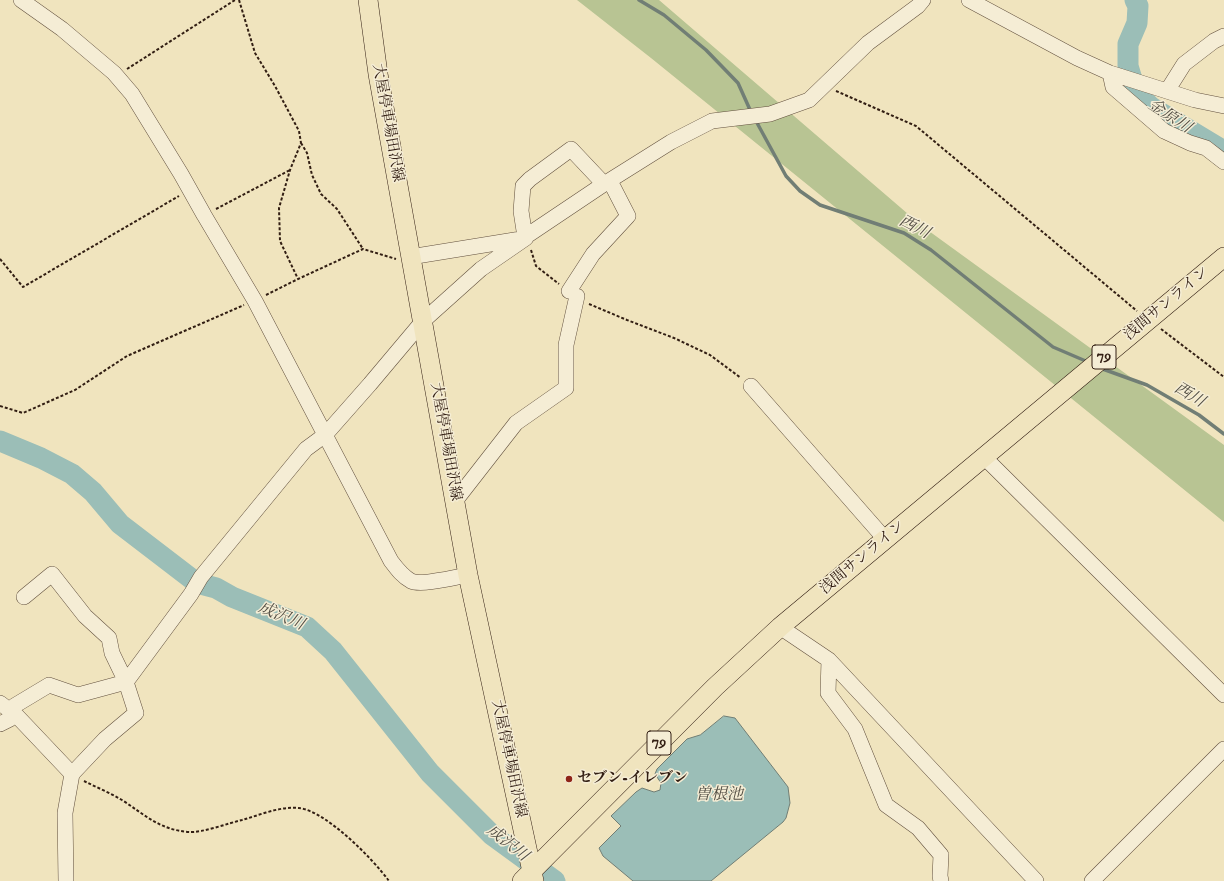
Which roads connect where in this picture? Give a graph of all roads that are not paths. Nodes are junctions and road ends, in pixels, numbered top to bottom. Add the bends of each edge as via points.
1 (21, 0) edge
2 (368, 0) edge
3 (923, 0) edge
4 (969, 0) edge
5 (1224, 36) edge
6 (1116, 75) junction
7 (1167, 91) junction
8 (1224, 106) edge
9 (1224, 162) edge
10 (607, 182) junction
11 (526, 238) junction
12 (410, 257) junction
13 (1224, 257) edge
14 (422, 321) junction
15 (751, 386) road end
16 (325, 435) junction
17 (984, 457) junction
18 (456, 500) junction
19 (884, 540) junction
20 (468, 575) junction
21 (24, 597) dead end
22 (780, 627) junction
23 (829, 660) junction
24 (126, 682) junction
25 (1224, 695) edge
26 (0, 703) edge
27 (12, 712) junction
28 (0, 724) edge
29 (1224, 749) edge
30 (72, 774) junction
31 (531, 869) edge
32 (66, 881) edge
33 (941, 881) edge
34 (1036, 881) edge
35 (1092, 881) edge

1 - 16 street via 62,29 116,76 132,94 255,301
2 - 12 main road, 大屋停車場田沢線 via 378,74
3 - 10 street via 868,44 809,100 770,114 712,121 671,142
4 - 6 street via 1077,58
5 - 7 street via 1214,40 1184,64
6 - 7 street
6 - 9 street via 1113,86 1164,131 1206,148
7 - 8 street
10 - 11 street
10 - 11 street via 571,148 523,186 521,211
10 - 18 street via 628,216 593,254 573,294 566,345 566,388 516,423
11 - 12 street
11 - 14 street via 481,269
12 - 14 main road, 大屋停車場田沢線
13 - 17 main road, 浅間サンライン / 79
14 - 16 street
14 - 18 main road, 大屋停車場田沢線
15 - 19 street
16 - 20 street via 391,561 400,573 413,582
16 - 24 street via 306,449 201,577
17 - 19 main road, 浅間サンライン / 79
17 - 25 street
18 - 20 main road, 大屋停車場田沢線
19 - 22 main road, 浅間サンライン / 79
20 - 31 main road, 大屋停車場田沢線
21 - 24 street via 52,574 84,616 109,638 112,653
22 - 23 street
22 - 31 main road, 浅間サンライン / 79
23 - 33 street via 828,692 855,729 886,805 918,828 941,855
23 - 34 street
24 - 27 street via 78,695 49,685 14,706
24 - 30 street via 136,713 105,739
26 - 27 street
27 - 28 street via 10,718
27 - 30 street
29 - 35 street
30 - 32 street via 66,813

